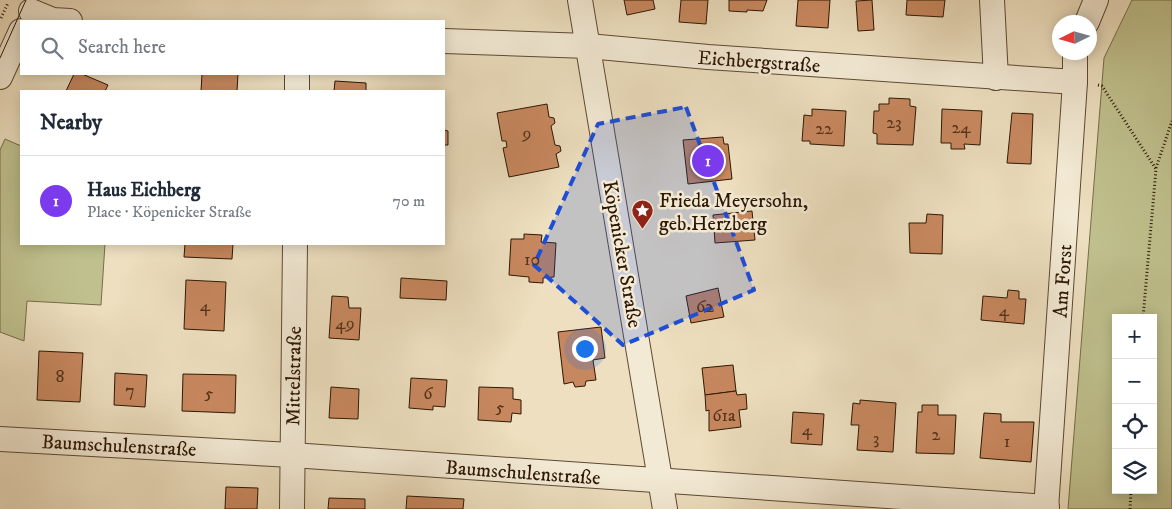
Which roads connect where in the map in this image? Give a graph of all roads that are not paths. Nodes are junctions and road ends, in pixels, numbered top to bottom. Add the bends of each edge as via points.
1 (580, 0) edge
2 (992, 0) edge
3 (1096, 0) edge
4 (1090, 15) edge
5 (20, 27) edge
6 (445, 41) edge
7 (588, 46) junction
8 (1075, 60) edge
9 (297, 75) edge
10 (0, 78) edge
11 (996, 78) junction
12 (1075, 82) junction
13 (297, 90) edge
14 (295, 245) edge
15 (0, 439) edge
16 (292, 455) junction
17 (661, 481) junction
18 (1046, 508) edge
19 (292, 509) edge
20 (665, 509) edge

1 - 7 street, Köpenicker Straße
2 - 11 street
3 - 4 street
5 - 10 street
6 - 7 street, Eichbergstraße
7 - 11 street, Eichbergstraße via 708,58
7 - 17 street, Köpenicker Straße
8 - 12 street, Am Forst
9 - 13 street
11 - 12 street, Eichbergstraße
12 - 18 street, Am Forst
14 - 16 street, Mittelstraße
15 - 16 street, Baumschulenstraße
16 - 17 street, Baumschulenstraße
16 - 19 street, Mittelstraße
17 - 18 street, Baumschulenstraße
17 - 20 street, Köpenicker Straße

